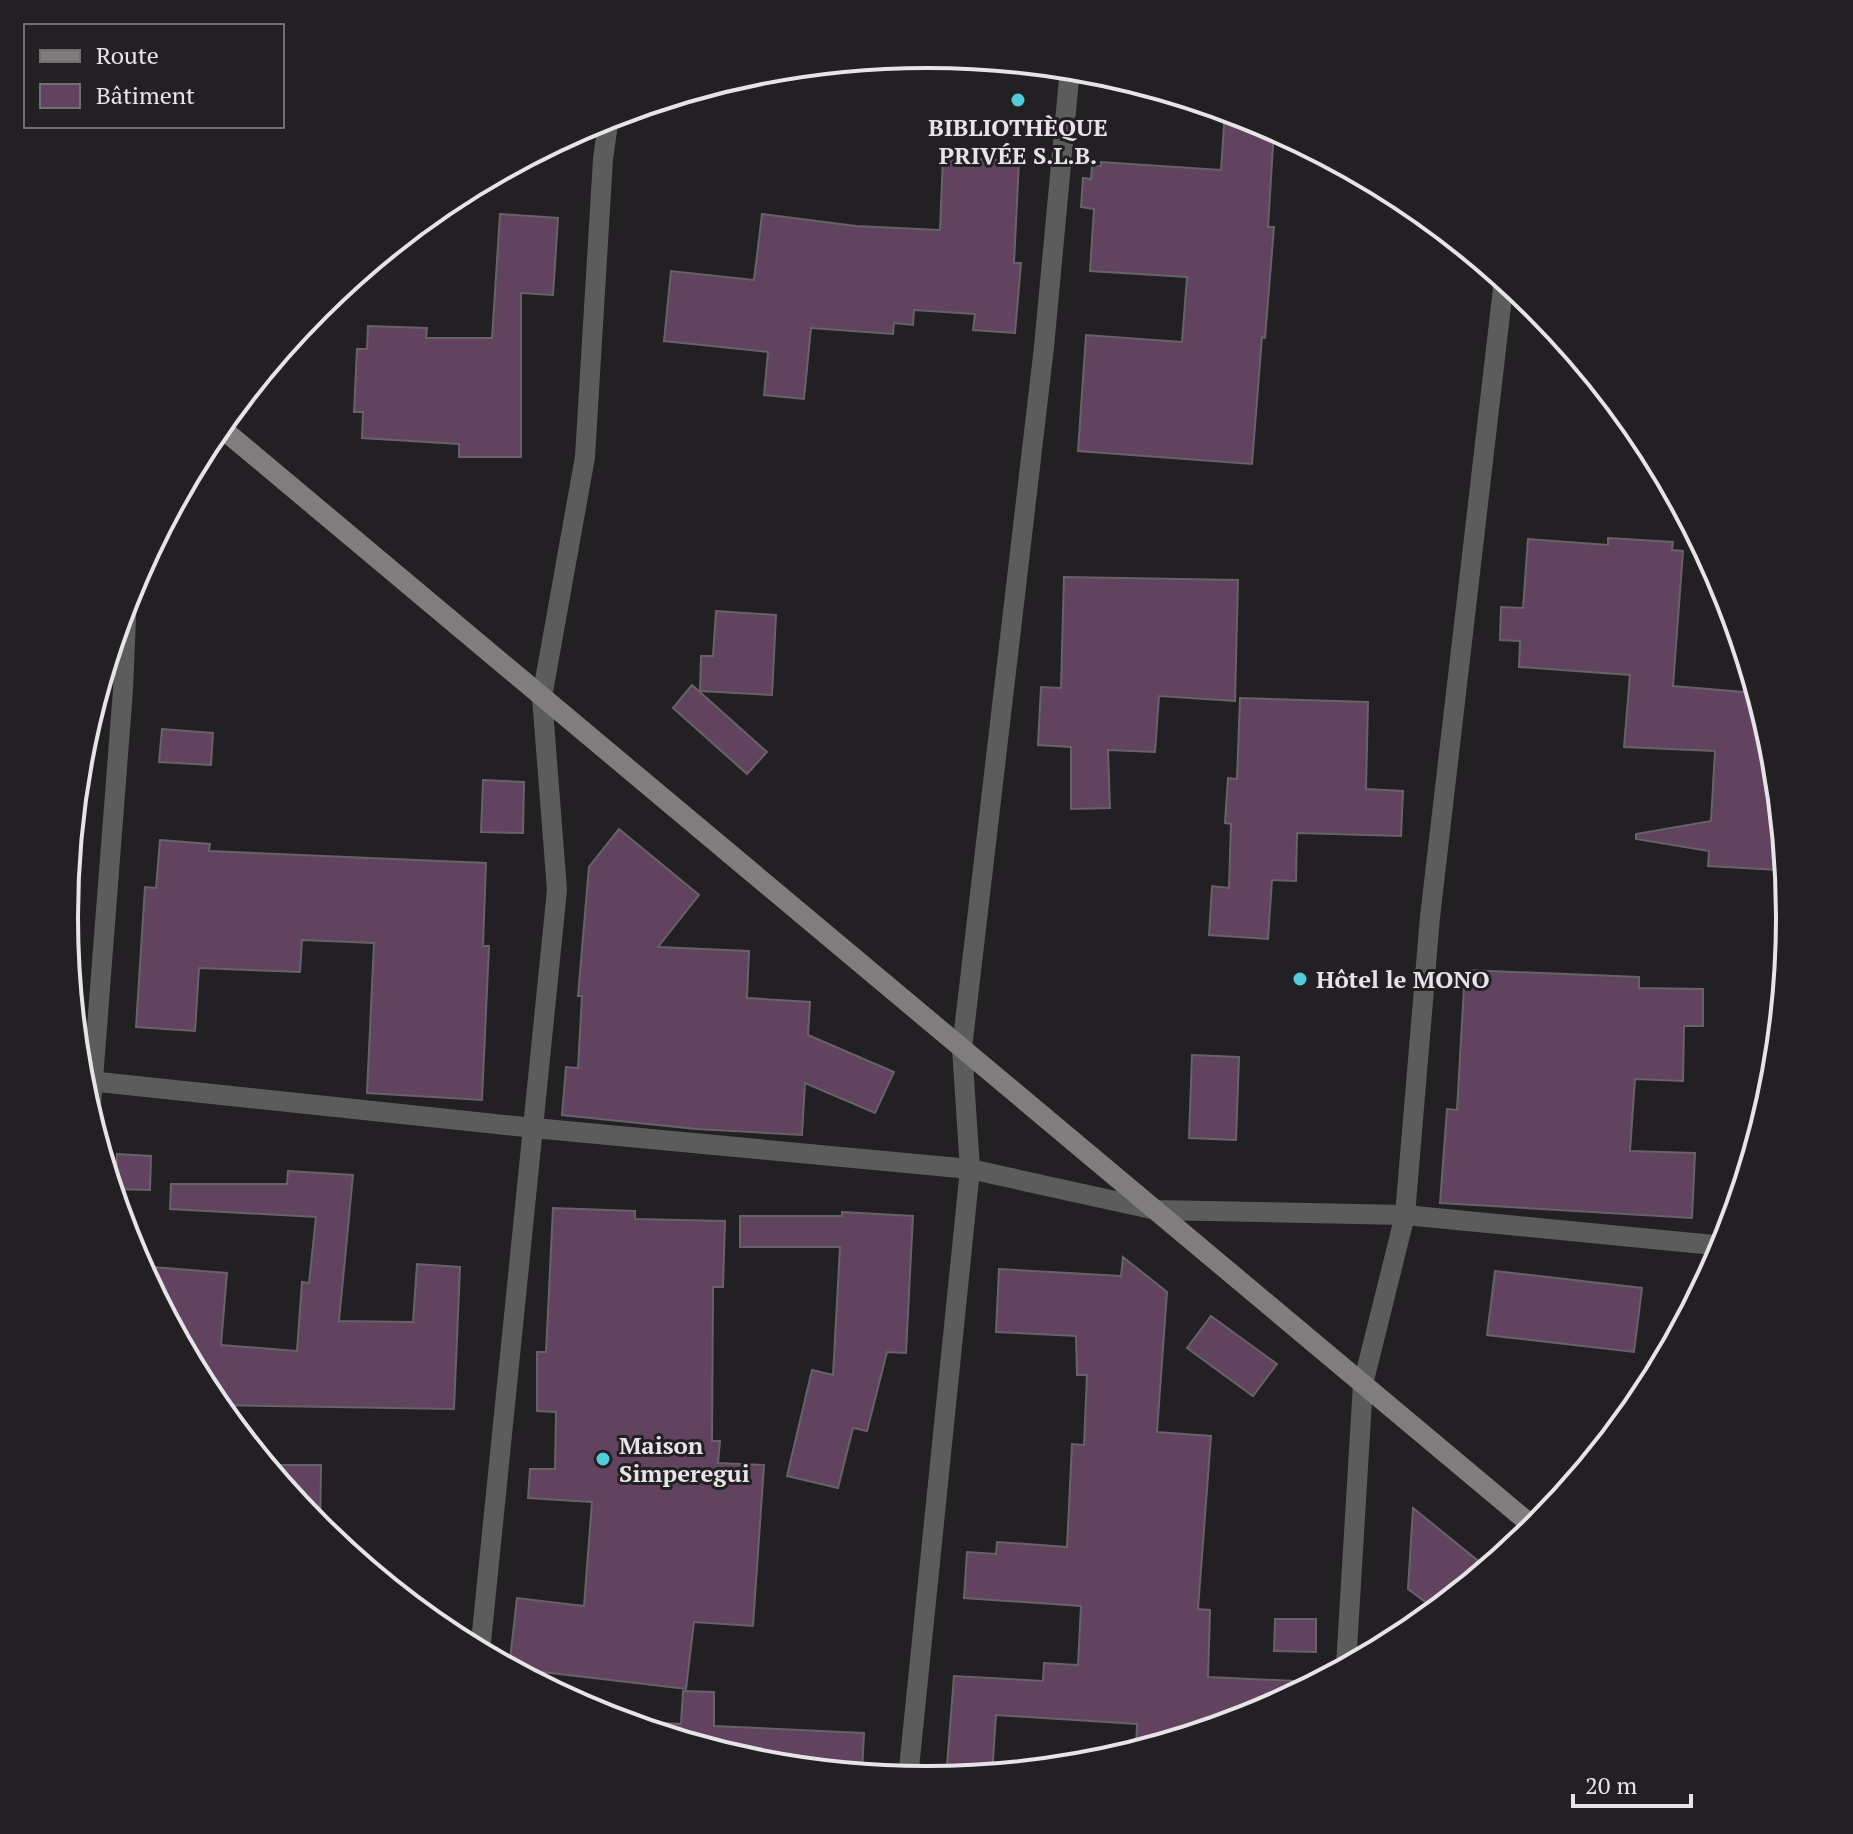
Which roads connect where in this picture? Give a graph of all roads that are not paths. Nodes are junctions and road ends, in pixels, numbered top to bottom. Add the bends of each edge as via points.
1 (1069, 80) edge
2 (607, 131) edge
3 (1502, 294) edge
4 (229, 434) edge
5 (125, 638) edge
6 (542, 697) junction
7 (962, 1048) junction
8 (89, 1055) edge
9 (94, 1082) edge
10 (534, 1128) junction
11 (970, 1169) junction
12 (1156, 1210) junction
13 (1405, 1215) junction
14 (1710, 1245) edge
15 (1363, 1384) junction
16 (1525, 1519) edge
17 (481, 1639) edge
18 (1347, 1654) edge
19 (909, 1765) edge

1 - 7 street via 1044,347
2 - 6 street via 585,457
3 - 13 street via 1430,917
4 - 6 street
5 - 8 street
6 - 7 street
6 - 10 street via 557,890
7 - 11 street
7 - 12 street
9 - 10 street
10 - 11 street
10 - 17 street
11 - 12 street
11 - 19 street
12 - 13 street
12 - 15 street
13 - 14 street
13 - 15 street
15 - 16 street
15 - 18 street

